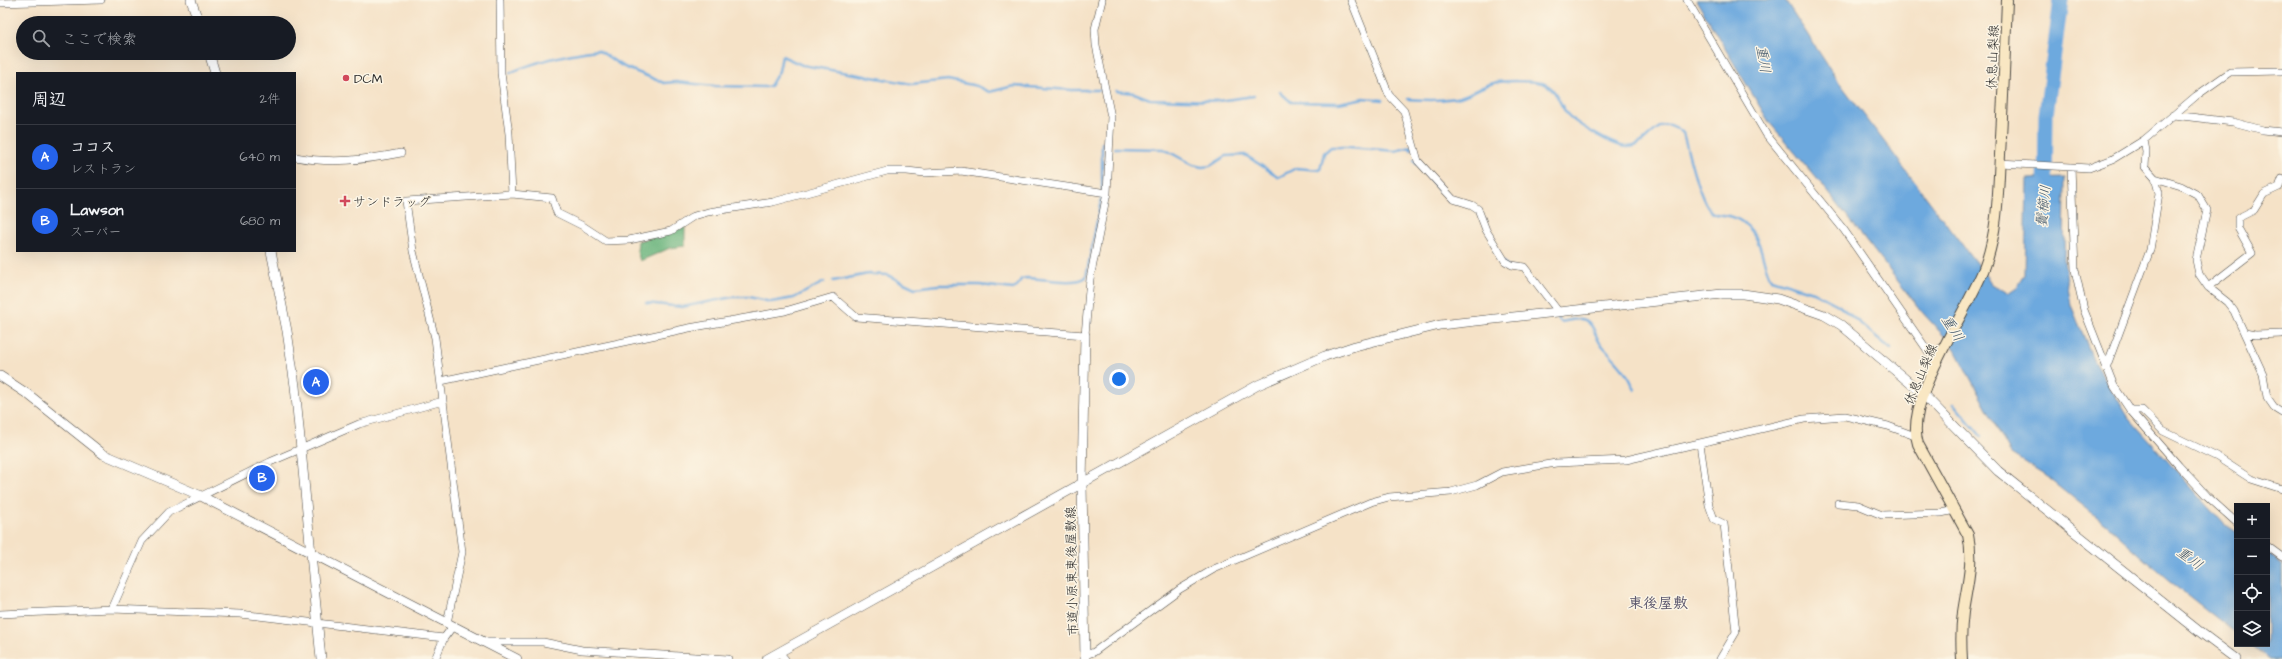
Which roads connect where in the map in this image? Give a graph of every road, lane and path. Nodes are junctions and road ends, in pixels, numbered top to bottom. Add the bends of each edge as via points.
1 (101, 0) edge
2 (191, 0) edge
3 (500, 0) edge
4 (1102, 0) edge
5 (1352, 0) edge
6 (1687, 0) edge
7 (2007, 0) edge
8 (0, 3) edge
9 (197, 16) edge
10 (211, 60) edge
11 (2282, 71) edge
12 (215, 72) edge
13 (2173, 115) junction
14 (2282, 132) edge
15 (2144, 140) junction
16 (401, 153) dead end
17 (296, 157) edge
18 (2000, 163) junction
19 (2070, 167) junction
20 (2155, 178) junction
21 (2282, 179) edge
22 (1103, 193) junction
23 (512, 194) junction
24 (271, 252) edge
25 (2208, 286) junction
26 (1558, 311) junction
27 (2245, 333) junction
28 (2282, 334) edge
29 (1084, 335) junction
30 (1938, 361) junction
31 (2106, 368) junction
32 (0, 376) edge
33 (441, 381) junction
34 (1923, 394) junction
35 (443, 401) junction
36 (2130, 410) junction
37 (2282, 412) edge
38 (1915, 436) junction
39 (1700, 444) junction
40 (301, 448) junction
41 (1082, 483) junction
42 (2282, 489) edge
43 (199, 495) junction
44 (1838, 502) dead end
45 (1955, 510) junction
46 (2234, 520) edge
47 (2270, 548) edge
48 (311, 553) junction
49 (2282, 557) edge
50 (112, 609) junction
51 (0, 614) edge
52 (319, 623) junction
53 (450, 625) junction
54 (444, 638) junction
55 (484, 642) junction
56 (782, 656) edge
57 (1085, 657) edge
58 (322, 659) edge
59 (435, 659) edge
60 (517, 659) edge
61 (728, 659) edge
62 (767, 659) edge
63 (1720, 659) edge
64 (1962, 659) edge
65 (2236, 659) edge

1 - 8 street
2 - 9 street
3 - 23 street via 501,73 509,134
4 - 22 street via 1095,29 1096,45 1111,117
5 - 26 street via 1389,95 1404,111 1418,161 1453,199 1478,209 1486,230 1505,261 1524,267
6 - 30 street via 1766,134 1844,230
7 - 18 main road, 休息山梨線
10 - 12 street
11 - 13 street via 2230,72
13 - 14 street via 2233,122
13 - 15 street
15 - 19 street via 2101,164 2089,168
15 - 20 street via 2145,167
16 - 17 street via 336,162
18 - 19 street
18 - 30 main road, 休息山梨線 via 1995,225 1984,266
19 - 31 street via 2075,270 2084,310
20 - 25 street via 2181,186 2198,195 2206,210 2196,260 2199,274
20 - 31 street via 2159,193 2150,250
21 - 25 street via 2279,187 2264,194 2254,210 2238,218 2238,228 2252,253
22 - 23 street via 960,171 887,171 773,202 708,212 694,216 671,231 629,240 606,241 557,213 552,198
22 - 29 street
23 - 33 street via 406,201 413,251 435,338
24 - 40 street via 287,331
25 - 27 street via 2228,302
26 - 34 street via 1722,294 1778,299 1824,315 1841,325
26 - 41 street via 1440,325 1391,335 1325,356 1258,385
27 - 28 street via 2255,336
27 - 37 street via 2263,374 2266,397
29 - 33 street via 856,316 834,297 786,310
29 - 41 street, 市道小原東東後屋敷線
30 - 34 main road, 休息山梨線
31 - 36 street
32 - 43 street via 29,395 103,454
33 - 35 street
34 - 38 main road, 休息山梨線 via 1917,413
34 - 65 street via 1998,471
35 - 40 street via 359,424
35 - 53 street via 462,552
36 - 42 street via 2142,410 2163,431 2217,458 2251,479
36 - 46 street via 2198,486
38 - 39 street via 1888,426 1845,416 1804,419
38 - 45 main road, 休息山梨線 via 1922,454
39 - 57 street via 1626,460 1556,463 1502,472 1477,485 1451,492 1389,497 1371,502 1214,569 1180,589
39 - 63 street via 1709,505 1714,519 1724,524 1736,632
40 - 43 street
40 - 48 street
41 - 56 street
41 - 57 street, 市道小原東東後屋敷線
43 - 48 street
43 - 50 street via 168,512 142,541
44 - 45 street via 1858,505 1882,515 1941,513
45 - 64 main road, 休息山梨線 via 1968,535 1972,564 1963,614
47 - 49 street
48 - 52 street
48 - 53 street
50 - 51 street
50 - 52 street via 240,614
52 - 54 street
52 - 58 street
53 - 54 street
53 - 55 street
54 - 59 street
55 - 60 street
55 - 61 street via 543,642 582,650
56 - 62 street

